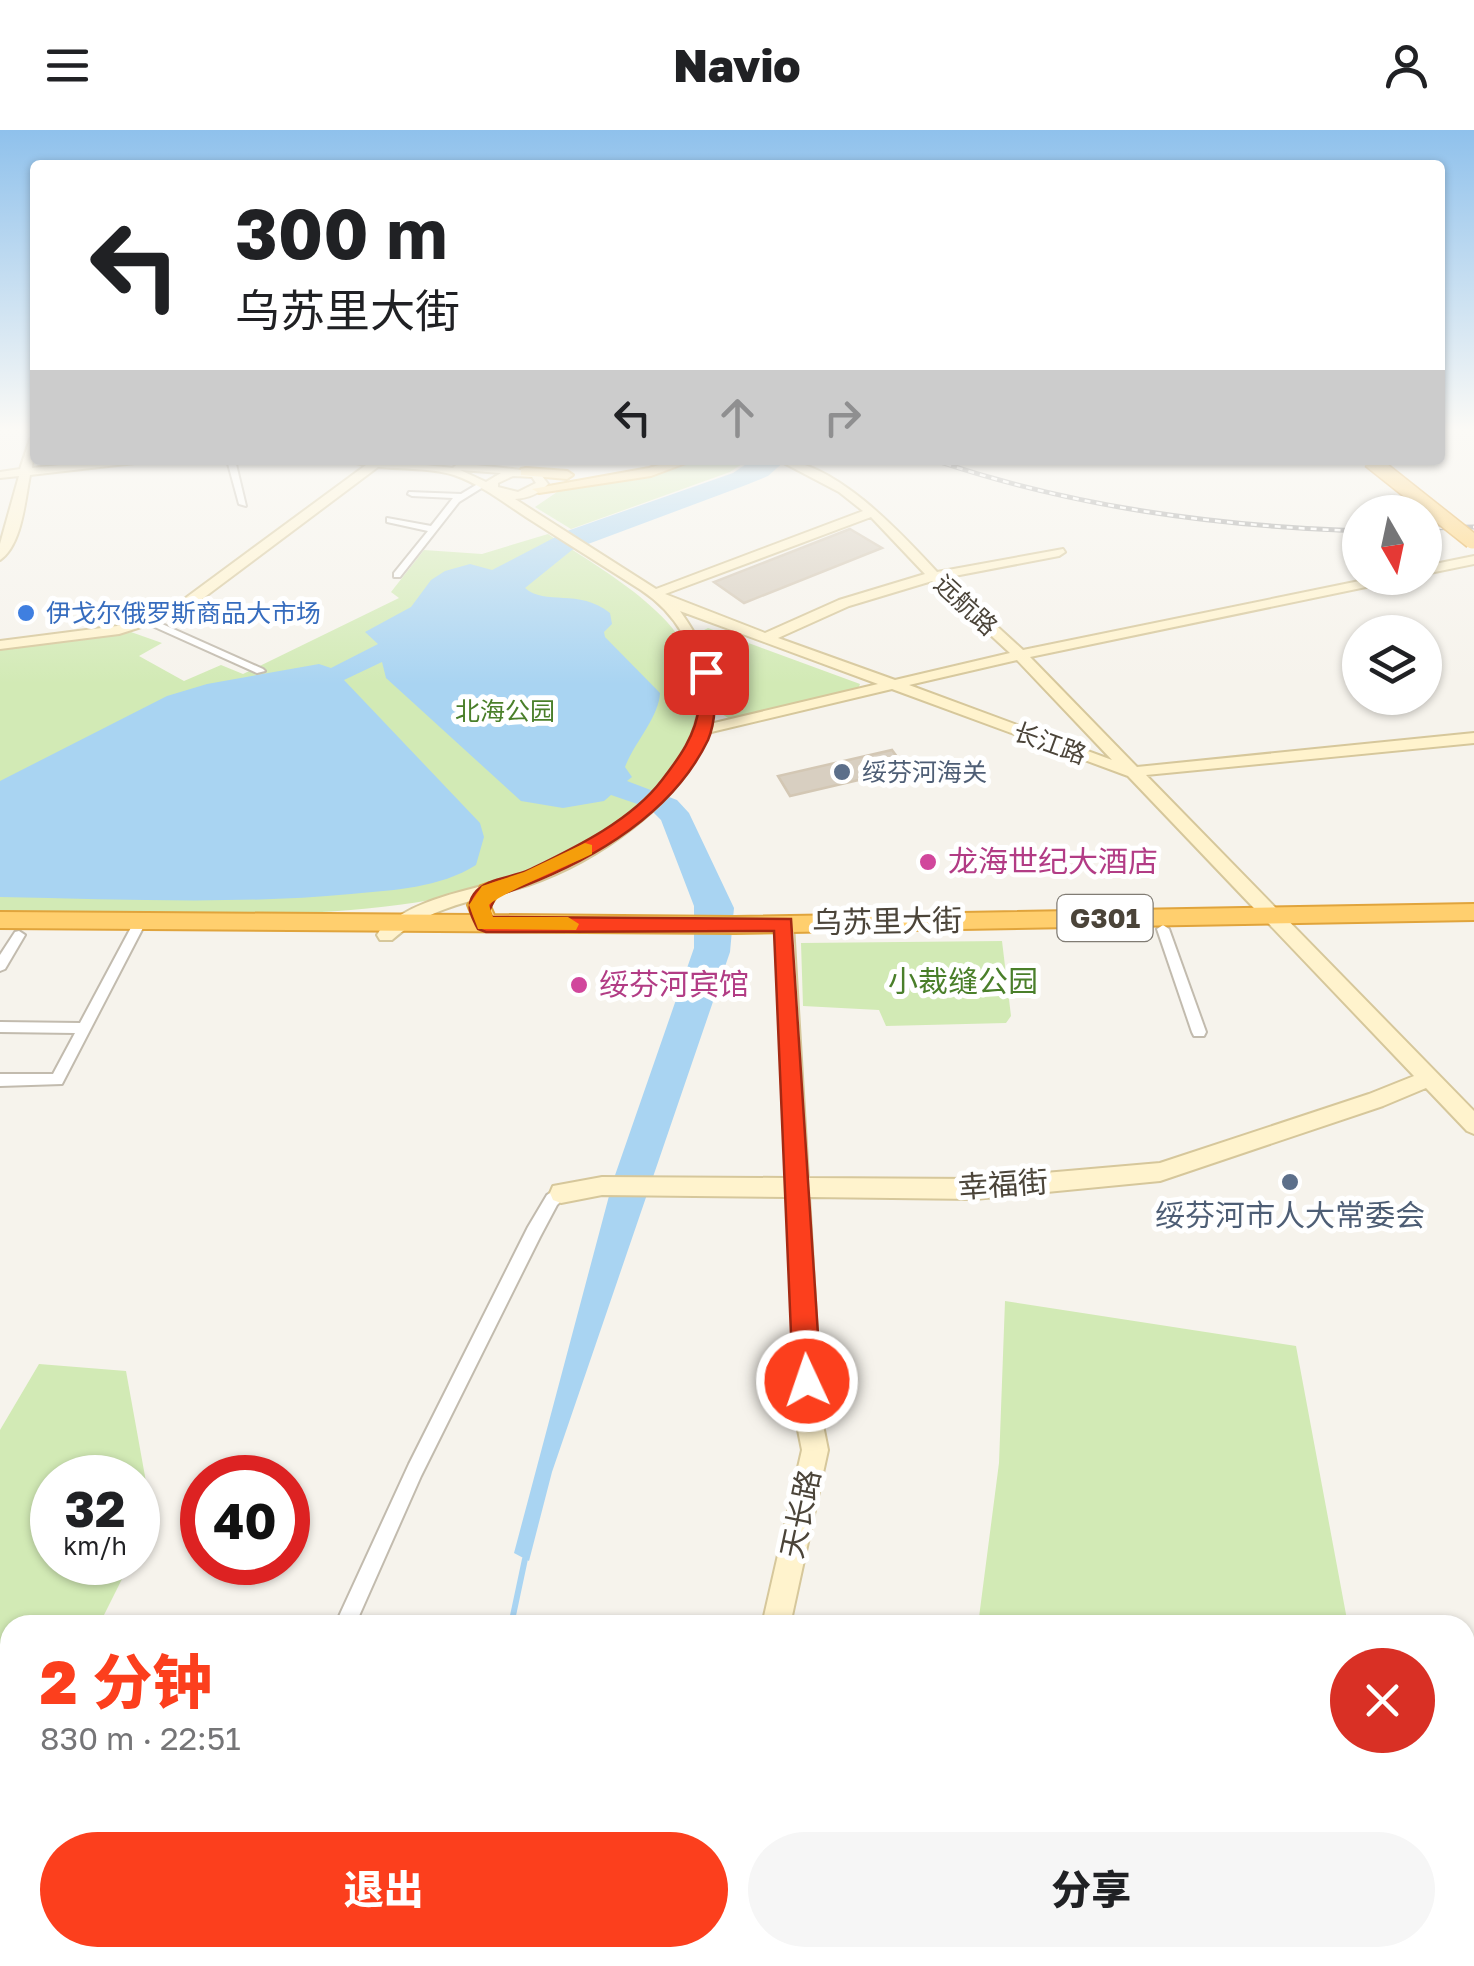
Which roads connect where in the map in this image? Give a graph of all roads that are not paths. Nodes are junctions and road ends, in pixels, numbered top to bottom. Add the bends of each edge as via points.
1 (873, 512) edge
2 (11, 513) edge
3 (310, 513) edge
4 (446, 513) edge
5 (530, 513) edge
6 (871, 513) edge
7 (1438, 513) edge
8 (1441, 513) edge
9 (390, 520) dead end
10 (432, 529) junction
11 (1473, 540) edge
12 (3, 545) edge
13 (1059, 552) dead end
14 (1474, 560) edge
15 (1442, 567) edge
16 (396, 576) dead end
17 (934, 576) junction
18 (1342, 588) edge
19 (662, 598) junction
20 (715, 620) junction
21 (151, 622) junction
22 (687, 631) junction
23 (762, 639) junction
24 (0, 645) edge
25 (1020, 655) junction
26 (260, 671) dead end
27 (893, 687) junction
28 (702, 730) junction
29 (1474, 738) edge
30 (1131, 772) junction
31 (489, 891) junction
32 (1474, 912) edge
33 (0, 920) edge
34 (1278, 921) junction
35 (486, 924) junction
36 (1474, 924) edge
37 (137, 928) junction
38 (391, 929) junction
39 (784, 929) junction
40 (1163, 929) junction
41 (697, 930) junction
42 (10, 935) edge
43 (0, 966) edge
44 (0, 1027) edge
45 (84, 1028) junction
46 (1199, 1032) dead end
47 (1429, 1078) junction
48 (0, 1080) edge
49 (1474, 1125) edge
50 (798, 1188) junction
51 (561, 1194) joint
52 (350, 1615) edge
53 (778, 1615) edge

1 - 17 street, 远航路
2 - 12 street
3 - 21 street via 176,611
4 - 10 street
5 - 19 street, 长江路
6 - 19 street
7 - 11 highway, bridge
8 - 11 highway, bridge
9 - 10 street
10 - 16 street
13 - 17 street
14 - 15 street
17 - 23 street via 844,603
17 - 25 street, 远航路
18 - 25 street
19 - 20 street, 长江路
19 - 22 street
20 - 22 street
20 - 23 street, 长江路
21 - 24 street
21 - 26 street
22 - 28 street via 706,672
23 - 27 street, 长江路
25 - 27 street
25 - 30 street, 远航路
27 - 28 street
27 - 30 street, 长江路
28 - 31 street via 666,788 640,812 559,864
29 - 30 street
30 - 34 street, 长江路
31 - 35 highway via 479,905
31 - 38 street via 418,912
32 - 34 highway, 乌苏里大街 / G301
33 - 37 highway, 乌苏里大街 / G301
34 - 36 highway, 乌苏里大街 / G301
34 - 39 highway, 乌苏里大街 / G301
34 - 40 highway, 乌苏里大街 / G301
34 - 47 street, 长江路
35 - 38 highway, 乌苏里大街 / G301
35 - 41 highway, 乌苏里大街 / G301
37 - 38 highway, 乌苏里大街 / G301
37 - 42 highway, 乌苏里大街 / G301
37 - 45 street
38 - 41 highway, 乌苏里大街 / G301
39 - 40 highway, 乌苏里大街 / G301
39 - 41 highway, 乌苏里大街 / G301
39 - 50 street, 天长路
40 - 46 street
42 - 43 street
44 - 45 street
45 - 48 street via 56,1080
47 - 49 street, 长江路
47 - 50 street, 幸福街 via 1160,1172 975,1189
50 - 51 street, 幸福街 via 602,1186
50 - 53 street, 天长路 via 815,1450
51 - 52 street via 534,1232

